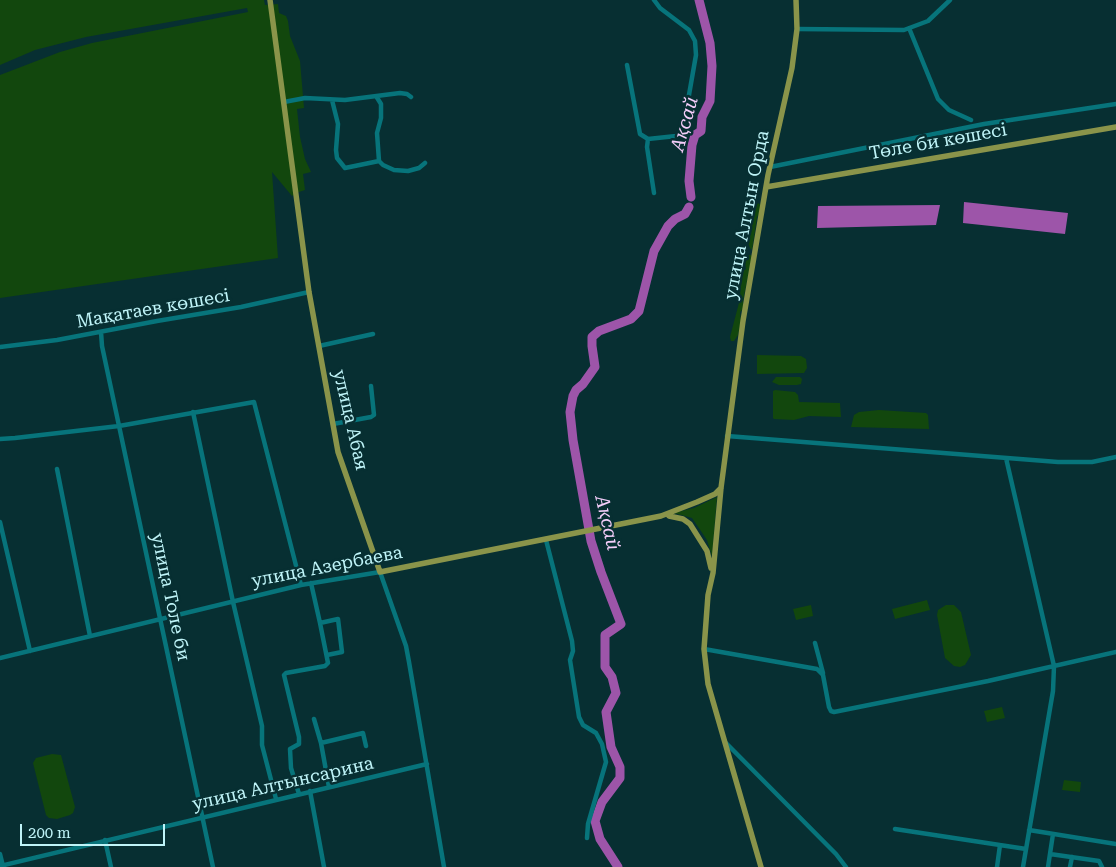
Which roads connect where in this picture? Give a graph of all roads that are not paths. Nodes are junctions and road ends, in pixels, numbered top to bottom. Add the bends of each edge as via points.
1 (270, 0) edge
2 (654, 0) edge
3 (796, 0) edge
4 (950, 0) edge
5 (909, 28) junction
6 (797, 29) junction
7 (627, 65) dead end
8 (376, 96) junction
9 (411, 97) dead end
10 (332, 100) junction
11 (284, 102) junction
12 (1116, 104) edge
13 (971, 120) dead end
14 (1116, 127) edge
15 (648, 139) junction
16 (379, 160) junction
17 (425, 163) dead end
18 (770, 167) junction
19 (766, 187) junction
20 (654, 193) dead end
21 (309, 292) junction
22 (101, 332) junction
23 (373, 334) dead end
24 (319, 346) junction
25 (0, 347) edge
26 (371, 386) dead end
27 (193, 412) junction
28 (333, 424) junction
29 (119, 426) junction
30 (727, 436) junction
31 (0, 438) edge
32 (1116, 457) edge
33 (1006, 458) junction
34 (57, 469) dead end
35 (721, 488) junction
36 (661, 516) junction
37 (0, 522) edge
38 (546, 540) junction
39 (380, 572) junction
40 (712, 573) junction
41 (312, 583) junction
42 (301, 585) junction
43 (233, 602) junction
44 (160, 618) junction
45 (320, 623) junction
46 (90, 636) junction
47 (815, 643) dead end
48 (704, 649) junction
49 (30, 651) junction
50 (1116, 652) edge
51 (327, 655) junction
52 (0, 658) edge
53 (1054, 666) junction
54 (823, 675) junction
55 (314, 719) dead end
56 (321, 743) junction
57 (726, 743) junction
58 (366, 746) dead end
59 (427, 764) junction
60 (329, 787) junction
61 (310, 791) junction
62 (299, 794) junction
63 (276, 799) junction
64 (202, 817) junction
65 (895, 829) dead end
66 (1029, 830) junction
67 (1053, 834) junction
68 (587, 838) dead end
69 (105, 840) junction
70 (1116, 844) edge
71 (1000, 845) junction
72 (1026, 849) junction
73 (0, 854) edge
74 (1050, 854) junction
75 (1072, 857) junction
76 (2, 866) edge
77 (111, 867) edge
78 (213, 867) edge
79 (324, 867) edge
80 (444, 867) edge
81 (761, 867) edge
82 (846, 867) edge
83 (997, 867) edge
84 (1023, 867) edge
85 (1048, 867) edge
86 (1070, 867) edge
87 (1102, 867) edge

1 - 11 main road, улица Абая
2 - 15 street via 689,30 695,41 696,55 683,129 676,136
3 - 6 main road, улица Алтын Орда
4 - 5 street via 928,22
5 - 6 street
5 - 13 street via 938,99 949,110
6 - 18 main road, улица Алтын Орда via 792,68
7 - 15 street via 640,134
8 - 9 street via 400,92
8 - 10 street
8 - 16 street via 381,104
10 - 11 street via 306,98
10 - 16 street via 338,124 337,158 345,168
11 - 21 main road, улица Абая
12 - 18 street, Төле би көшесі via 984,124
14 - 19 main road, Төле би көшесі
15 - 20 street
16 - 17 street via 394,170 408,171
18 - 19 main road, улица Алтын Орда
19 - 30 main road, улица Алтын Орда via 742,322
21 - 22 street, Мақатаев көшесі
21 - 24 main road, улица Абая
22 - 25 street, Мақатаев көшесі
22 - 29 street, улица Толе би
23 - 24 street
24 - 28 main road, улица Абая
26 - 28 street via 374,415
27 - 29 street
27 - 42 street via 254,402
27 - 43 street
28 - 39 main road, улица Абая via 338,452
29 - 31 street
29 - 44 street, улица Толе би
30 - 33 street
30 - 35 main road, улица Алтын Орда
32 - 33 street via 1092,462
33 - 53 street
34 - 46 street
35 - 36 main road, улица Азербаева via 715,494
35 - 40 main road, улица Алтын Орда
36 - 38 main road, улица Азербаева
36 - 40 main road, улица Азербаева via 674,516 690,524 707,551
37 - 49 street
38 - 39 main road, улица Азербаева
38 - 68 street via 572,641 570,660 579,717 596,733 606,762
39 - 41 street, улица Азербаева
39 - 59 street, улица Абая via 406,646
40 - 48 main road, улица Алтын Орда
41 - 42 street, улица Азербаева
41 - 45 street
42 - 43 street, улица Азербаева
43 - 44 street, улица Азербаева
43 - 63 street
44 - 46 street, улица Азербаева
44 - 64 street, улица Толе би
45 - 51 street
45 - 51 street via 338,619 342,652
46 - 49 street, улица Азербаева
47 - 54 street
48 - 54 street via 806,666
48 - 57 main road, улица Алтын Орда via 708,684
49 - 52 street, улица Азербаева
50 - 53 street
51 - 62 street via 325,666 284,675 299,737 299,744 290,749 291,768
53 - 54 street via 834,712 829,707
53 - 66 street via 1053,690
55 - 56 street
56 - 58 street via 363,733
56 - 60 street
57 - 81 main road, улица Алтын Орда
57 - 82 street
59 - 60 street, улица Алтынсарина
59 - 80 street, улица Абая
60 - 61 street, улица Алтынсарина
61 - 62 street, улица Алтынсарина
61 - 79 street
62 - 63 street, улица Алтынсарина
63 - 64 street, улица Алтынсарина
64 - 69 street, улица Алтынсарина
64 - 78 street, улица Толе би
65 - 71 street
66 - 67 street
66 - 72 street
67 - 70 street
67 - 74 street
69 - 76 street, улица Алтынсарина
69 - 77 street
71 - 72 street
71 - 83 street
72 - 84 street
73 - 76 street
74 - 75 street
74 - 85 street
75 - 86 street
75 - 87 street via 1099,861

